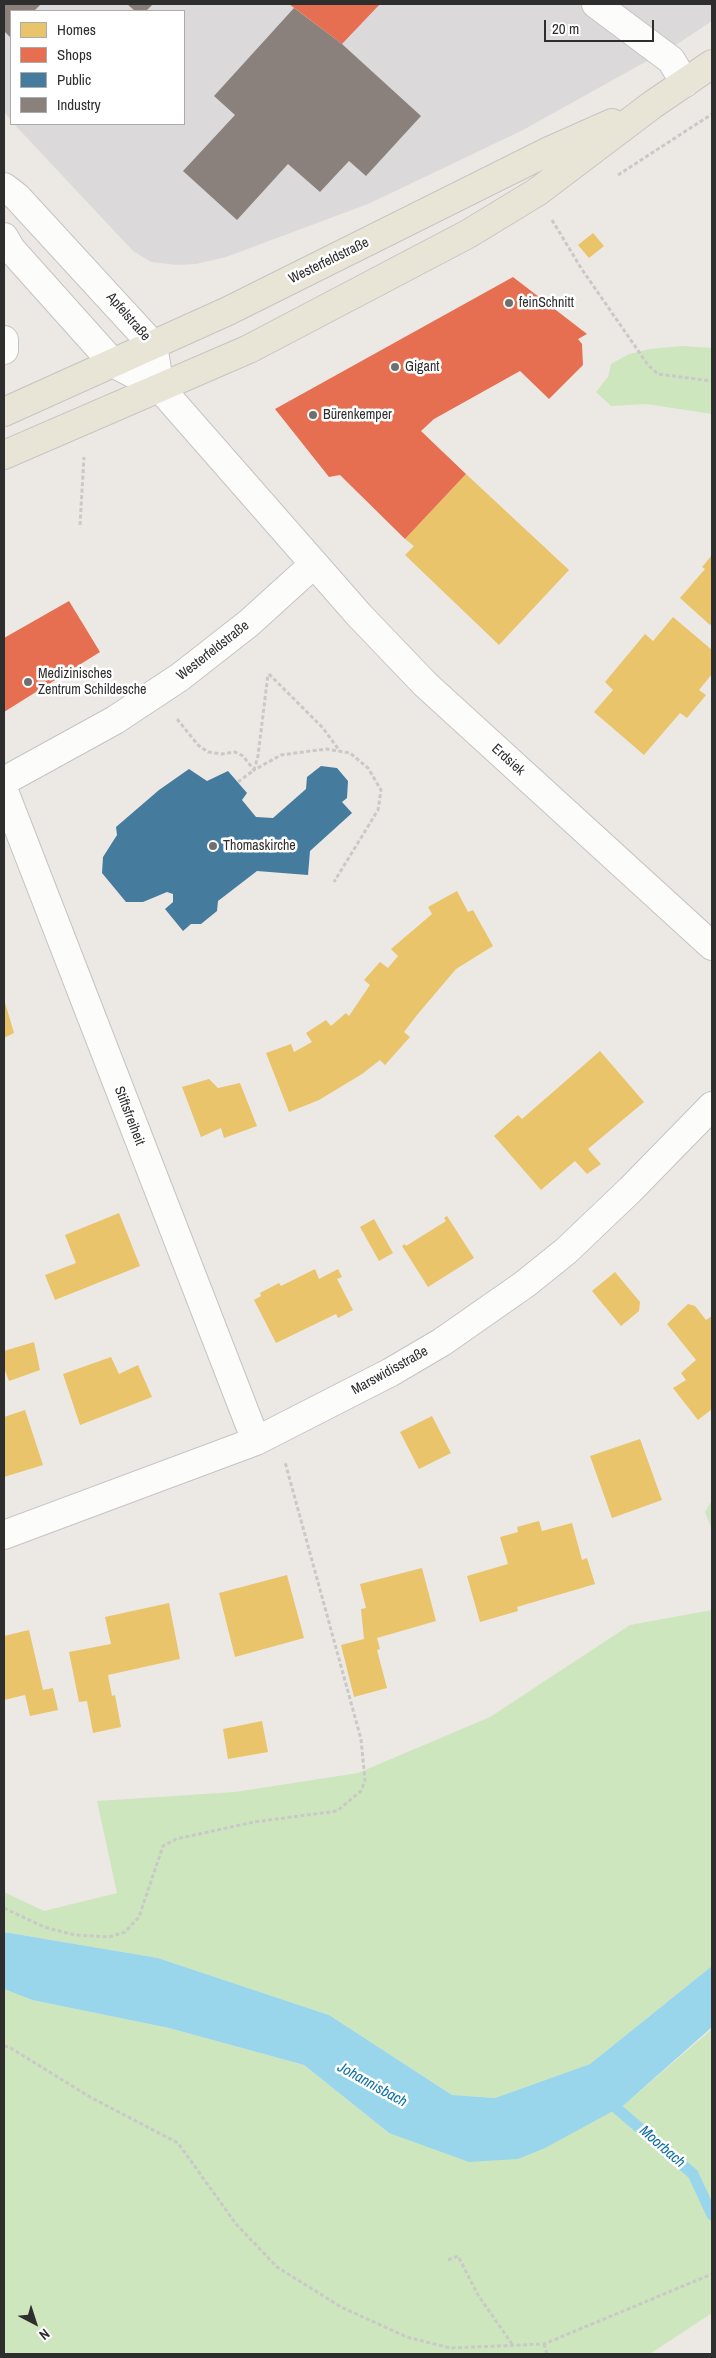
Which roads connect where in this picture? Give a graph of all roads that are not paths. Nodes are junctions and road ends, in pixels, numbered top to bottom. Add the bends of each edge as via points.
1 (596, 4) edge
2 (712, 64) edge
3 (685, 83) junction
4 (652, 105) junction
5 (4, 187) edge
6 (4, 237) edge
7 (4, 340) edge
8 (152, 345) junction
9 (4, 350) edge
10 (113, 362) junction
11 (160, 388) junction
12 (4, 412) edge
13 (4, 455) edge
14 (314, 564) junction
15 (4, 780) edge
16 (4, 791) edge
17 (712, 946) edge
18 (712, 1106) edge
19 (266, 1436) junction
20 (4, 1535) edge

1 - 3 street via 671,60
2 - 3 main road, Westerfeldstraße
3 - 4 main road, Westerfeldstraße
4 - 8 main road, Westerfeldstraße via 549,151 228,311
4 - 11 main road, Westerfeldstraße via 559,177 468,234 249,349
5 - 8 street, Apfelstraße via 17,197
6 - 10 street via 11,249
7 - 9 street
8 - 10 main road, Westerfeldstraße
8 - 11 street, Apfelstraße
10 - 11 street
10 - 12 main road, Westerfeldstraße
11 - 13 main road, Westerfeldstraße
11 - 14 street
14 - 15 street, Westerfeldstraße via 249,623 158,692 115,720
14 - 17 street, Erdsiek via 424,684
16 - 19 street, Stiftsfreiheit
18 - 19 street, Marswidisstraße via 596,1224 525,1284 442,1342
19 - 20 street, Marswidisstraße

